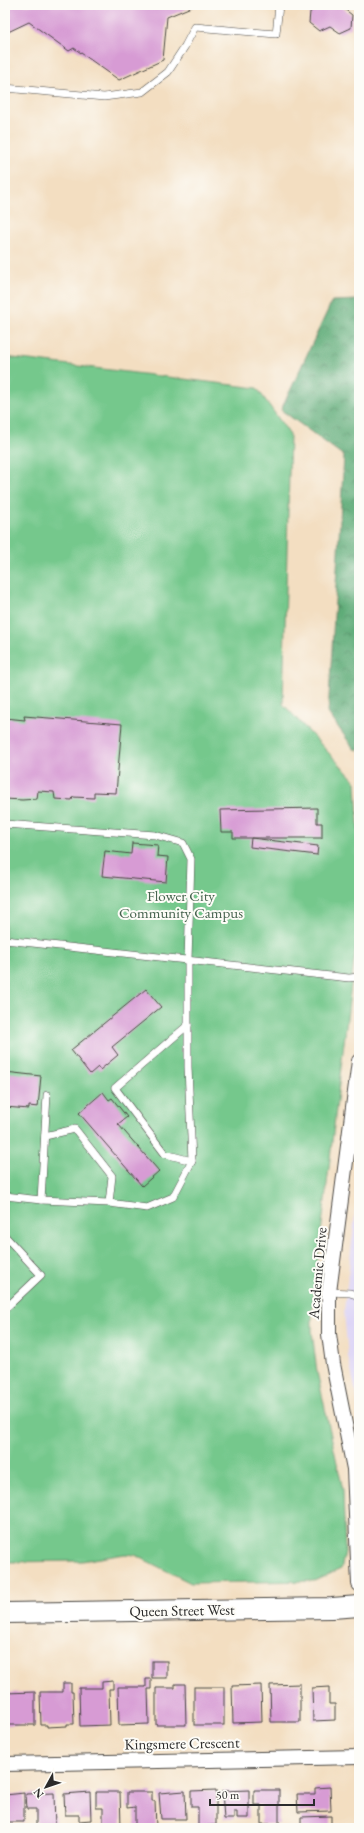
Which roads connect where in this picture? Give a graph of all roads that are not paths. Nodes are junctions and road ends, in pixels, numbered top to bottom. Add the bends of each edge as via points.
1 (279, 5) edge
2 (5, 88) edge
3 (5, 824) edge
4 (5, 940) edge
5 (188, 960) junction
6 (359, 977) edge
7 (188, 1025) junction
8 (359, 1061) edge
9 (47, 1095) dead end
10 (45, 1136) junction
11 (354, 1148) edge
12 (192, 1161) junction
13 (5, 1196) edge
14 (41, 1200) junction
15 (109, 1202) junction
16 (5, 1236) edge
17 (330, 1292) junction
18 (359, 1296) edge
19 (5, 1309) edge
20 (357, 1468) edge
21 (359, 1584) edge
22 (359, 1606) edge
23 (5, 1613) edge
24 (359, 1757) edge
25 (5, 1764) edge

1 - 2 lane via 276,34 195,27 168,72 142,92 104,97
3 - 5 lane via 155,835 184,843 191,859
4 - 5 lane
5 - 6 lane
5 - 7 lane
7 - 12 lane
7 - 12 lane via 115,1088 164,1154
8 - 11 street, Academic Drive
9 - 10 lane
10 - 14 lane
10 - 15 lane via 75,1129 112,1176
11 - 17 street, Academic Drive
12 - 15 lane via 173,1197 147,1208
13 - 14 lane
14 - 15 lane
16 - 19 lane via 41,1275
17 - 18 lane
17 - 20 street, Academic Drive via 329,1334 333,1364
20 - 21 street, Academic Drive
22 - 23 main road, Queen Street West
24 - 25 street, Kingsmere Crescent

